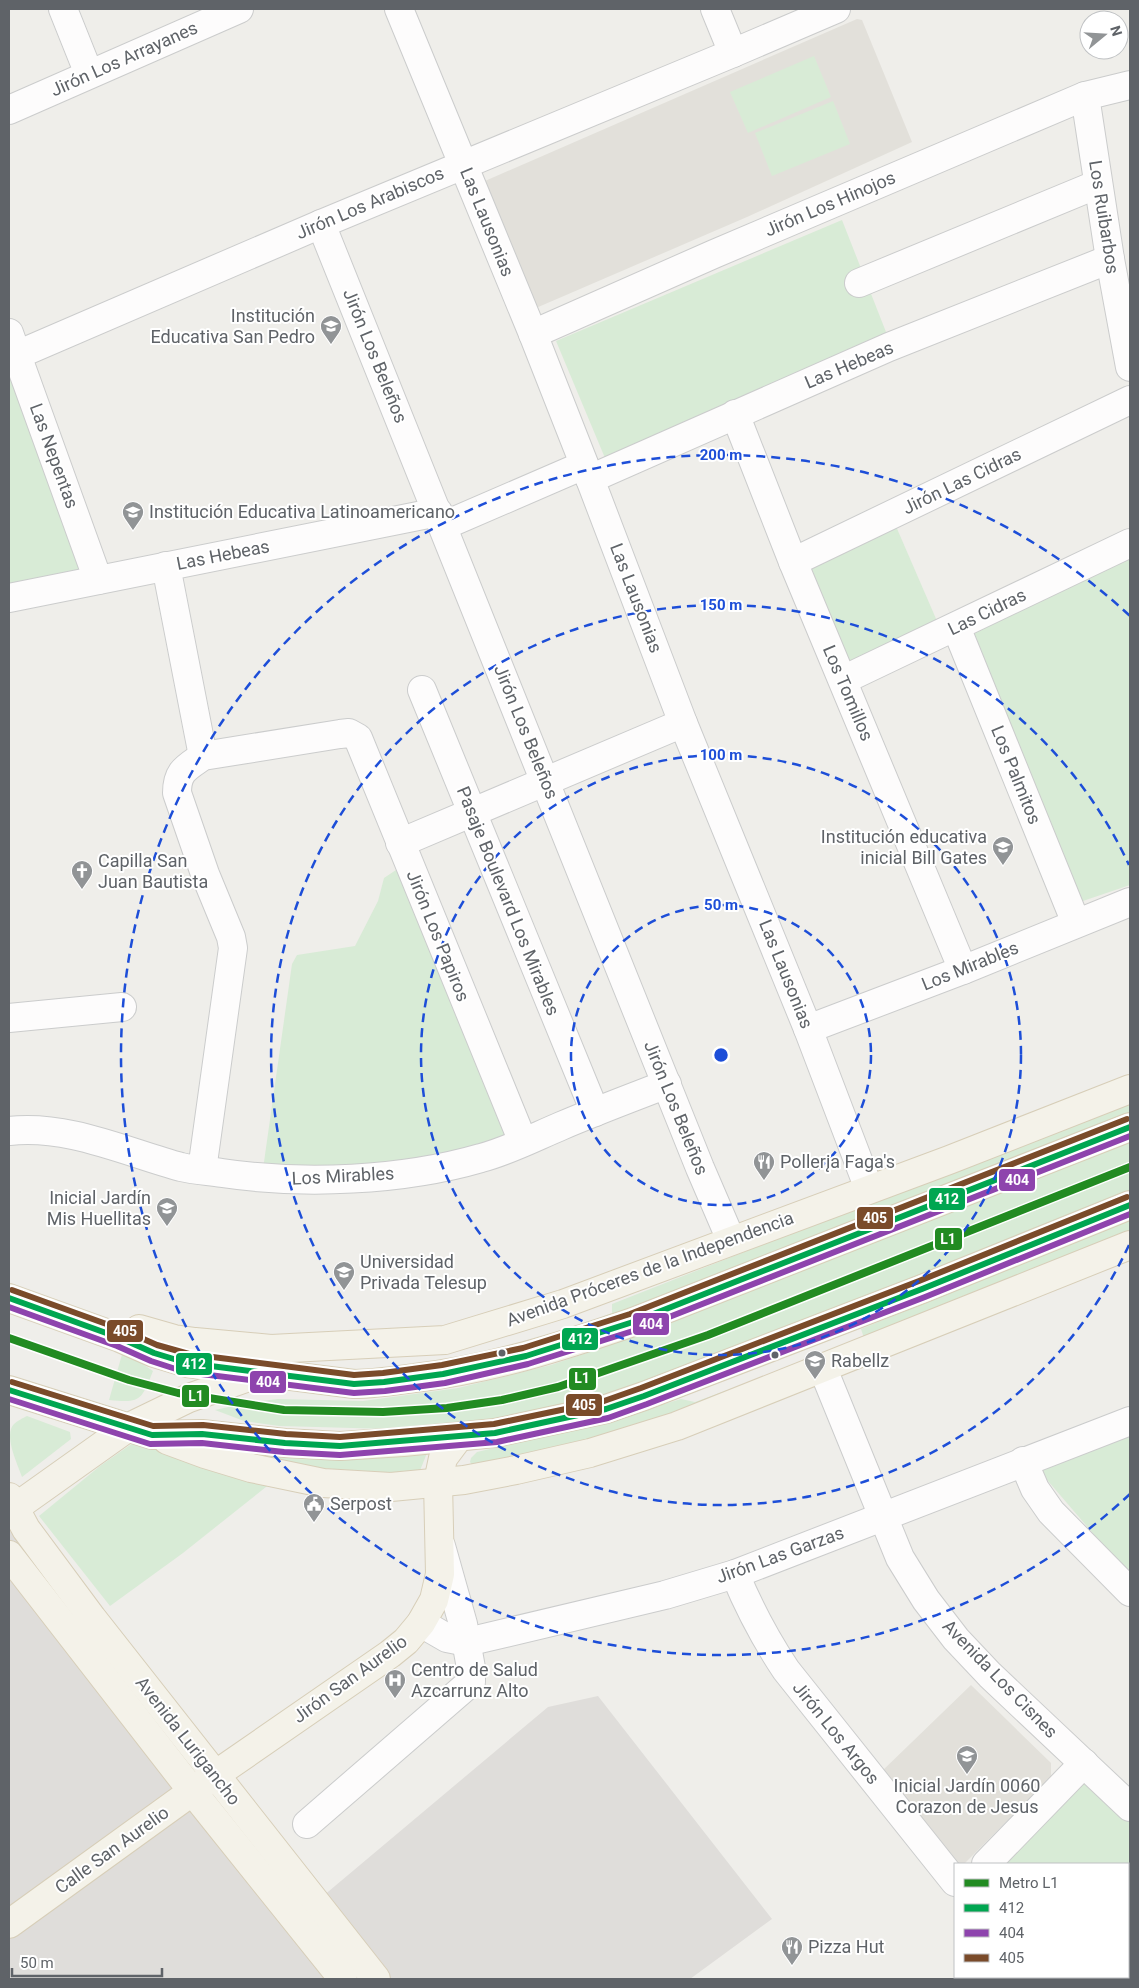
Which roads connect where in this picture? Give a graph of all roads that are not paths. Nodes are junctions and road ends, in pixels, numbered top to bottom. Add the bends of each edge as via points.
1 (63, 9) edge
2 (399, 9) edge
3 (715, 9) edge
4 (836, 9) edge
5 (233, 10) edge
6 (733, 53) junction
7 (89, 74) junction
8 (1130, 85) edge
9 (1085, 96) junction
10 (9, 110) edge
11 (463, 164) junction
12 (1098, 184) junction
13 (321, 224) junction
14 (1110, 259) junction
15 (859, 283) dead end
16 (533, 334) junction
17 (13, 344) edge
18 (1130, 367) edge
19 (1130, 400) edge
20 (735, 414) junction
21 (587, 472) junction
22 (441, 519) junction
23 (1130, 543) edge
24 (793, 562) junction
25 (166, 566) junction
26 (98, 580) junction
27 (9, 598) edge
28 (956, 628) junction
29 (843, 680) junction
30 (422, 690) dead end
31 (683, 723) junction
32 (203, 756) junction
33 (546, 781) junction
34 (471, 812) junction
35 (400, 843) junction
36 (1130, 902) edge
37 (1076, 923) junction
38 (963, 970) junction
39 (122, 1007) dead end
40 (9, 1018) edge
41 (808, 1029) junction
42 (667, 1084) junction
43 (1130, 1089) edge
44 (595, 1112) junction
45 (1130, 1127) edge
46 (9, 1131) edge
47 (523, 1142) junction
48 (202, 1170) junction
49 (869, 1189) junction
50 (1130, 1205) edge
51 (731, 1240) junction
52 (1130, 1245) edge
53 (9, 1288) edge
54 (9, 1298) edge
55 (445, 1340) junction
56 (823, 1369) junction
57 (260, 1373) junction
58 (9, 1390) edge
59 (1130, 1420) edge
60 (139, 1431) junction
61 (458, 1438) junction
62 (1023, 1461) junction
63 (438, 1482) junction
64 (11, 1506) edge
65 (882, 1517) junction
66 (439, 1540) junction
67 (9, 1555) edge
68 (735, 1574) junction
69 (1130, 1592) edge
70 (421, 1623) junction
71 (467, 1642) junction
72 (1084, 1763) junction
73 (216, 1775) junction
74 (193, 1792) junction
75 (1130, 1806) edge
76 (307, 1824) dead end
77 (987, 1863) edge
78 (954, 1881) edge
79 (9, 1924) edge
80 (342, 1979) edge
81 (376, 1979) edge

1 - 7 street
2 - 11 street, Las Lausonias
3 - 6 street
4 - 6 street, Jirón Los Arabiscos
5 - 7 street, Jirón Los Arrayanes
6 - 11 street, Jirón Los Arabiscos
7 - 10 street, Jirón Los Arrayanes
8 - 9 street, Jirón Los Hinojos
9 - 12 street, Los Ruibarbos
9 - 16 street, Jirón Los Hinojos
11 - 13 street, Jirón Los Arabiscos
11 - 16 street, Las Lausonias
12 - 14 street, Los Ruibarbos
12 - 15 street
13 - 17 street, Jirón Los Arabiscos
13 - 22 street, Jirón Los Beleños
14 - 18 street, Los Ruibarbos
14 - 20 street, Las Hebeas via 889,347
16 - 21 street, Las Lausonias
17 - 26 street, Las Nepentas
19 - 24 street, Jirón Las Cidras
20 - 21 street, Las Hebeas
20 - 24 street, Los Tomillos
21 - 22 street, Las Hebeas
21 - 31 street, Las Lausonias
22 - 25 street, Las Hebeas
22 - 33 street, Jirón Los Beleños
23 - 28 street, Las Cidras
24 - 29 street, Los Tomillos
25 - 26 street, Las Hebeas
25 - 32 street
26 - 27 street, Las Hebeas
28 - 29 street, Las Cidras
28 - 37 street, Los Palmitos
29 - 38 street, Los Tomillos
30 - 34 street, Pasaje Boulevard Los Mirables
31 - 33 street
31 - 41 street, Las Lausonias
32 - 35 street, Jirón Los Papiros via 349,733 358,738
32 - 48 street via 185,769 177,781 177,793 233,948
33 - 34 street
33 - 42 street, Jirón Los Beleños
34 - 35 street
34 - 44 street, Pasaje Boulevard Los Mirables
35 - 47 street, Jirón Los Papiros
36 - 37 street, Los Mirables
37 - 38 street, Los Mirables
38 - 41 street, Los Mirables
39 - 40 street
41 - 49 street, Las Lausonias
42 - 44 street, Los Mirables
42 - 51 street, Jirón Los Beleños
43 - 49 main road, Avenida Próceres de la Independencia
44 - 47 street, Los Mirables
45 - 57 main road via 752,1277 553,1349 449,1374 374,1383
46 - 48 street, Los Mirables via 26,1129 61,1133
47 - 48 street, Los Mirables via 481,1158 380,1176 281,1179
49 - 51 main road, Avenida Próceres de la Independencia
50 - 61 main road via 644,1396 606,1409
51 - 55 main road, Avenida Próceres de la Independencia via 562,1304
52 - 56 main road
53 - 55 main road, Avenida Próceres de la Independencia via 18,1288 154,1334 195,1342 271,1349
54 - 57 main road via 187,1363
55 - 57 main road via 388,1355
56 - 63 main road via 677,1426 616,1445 516,1470
56 - 65 street, Avenida Los Cisnes
57 - 60 main road via 189,1398
58 - 60 main road
59 - 62 street, Jirón Las Garzas
60 - 61 main road via 340,1446
60 - 63 main road via 251,1468 322,1483 391,1486
60 - 64 main road
61 - 63 main road, Jirón San Aurelio via 443,1458
62 - 65 street, Jirón Las Garzas
62 - 69 street via 1051,1512
63 - 66 main road, Jirón San Aurelio
64 - 73 main road, Avenida Lurigancho via 92,1618
65 - 68 street, Jirón Las Garzas
65 - 72 street, Avenida Los Cisnes via 900,1558 956,1639
66 - 70 main road, Jirón San Aurelio via 438,1586
66 - 71 street
67 - 74 main road, Avenida Lurigancho
68 - 71 street, Jirón Las Garzas via 665,1595
68 - 78 street, Jirón Los Argos via 747,1603 786,1670
70 - 71 street, Jirón Las Garzas via 447,1638
70 - 73 main road, Jirón San Aurelio via 390,1654
71 - 76 street via 471,1668 468,1685
72 - 75 street, Avenida Los Cisnes
72 - 77 street
73 - 74 main road, Calle San Aurelio
73 - 81 main road, Avenida Lurigancho
74 - 79 main road, Calle San Aurelio
74 - 80 main road, Avenida Lurigancho

